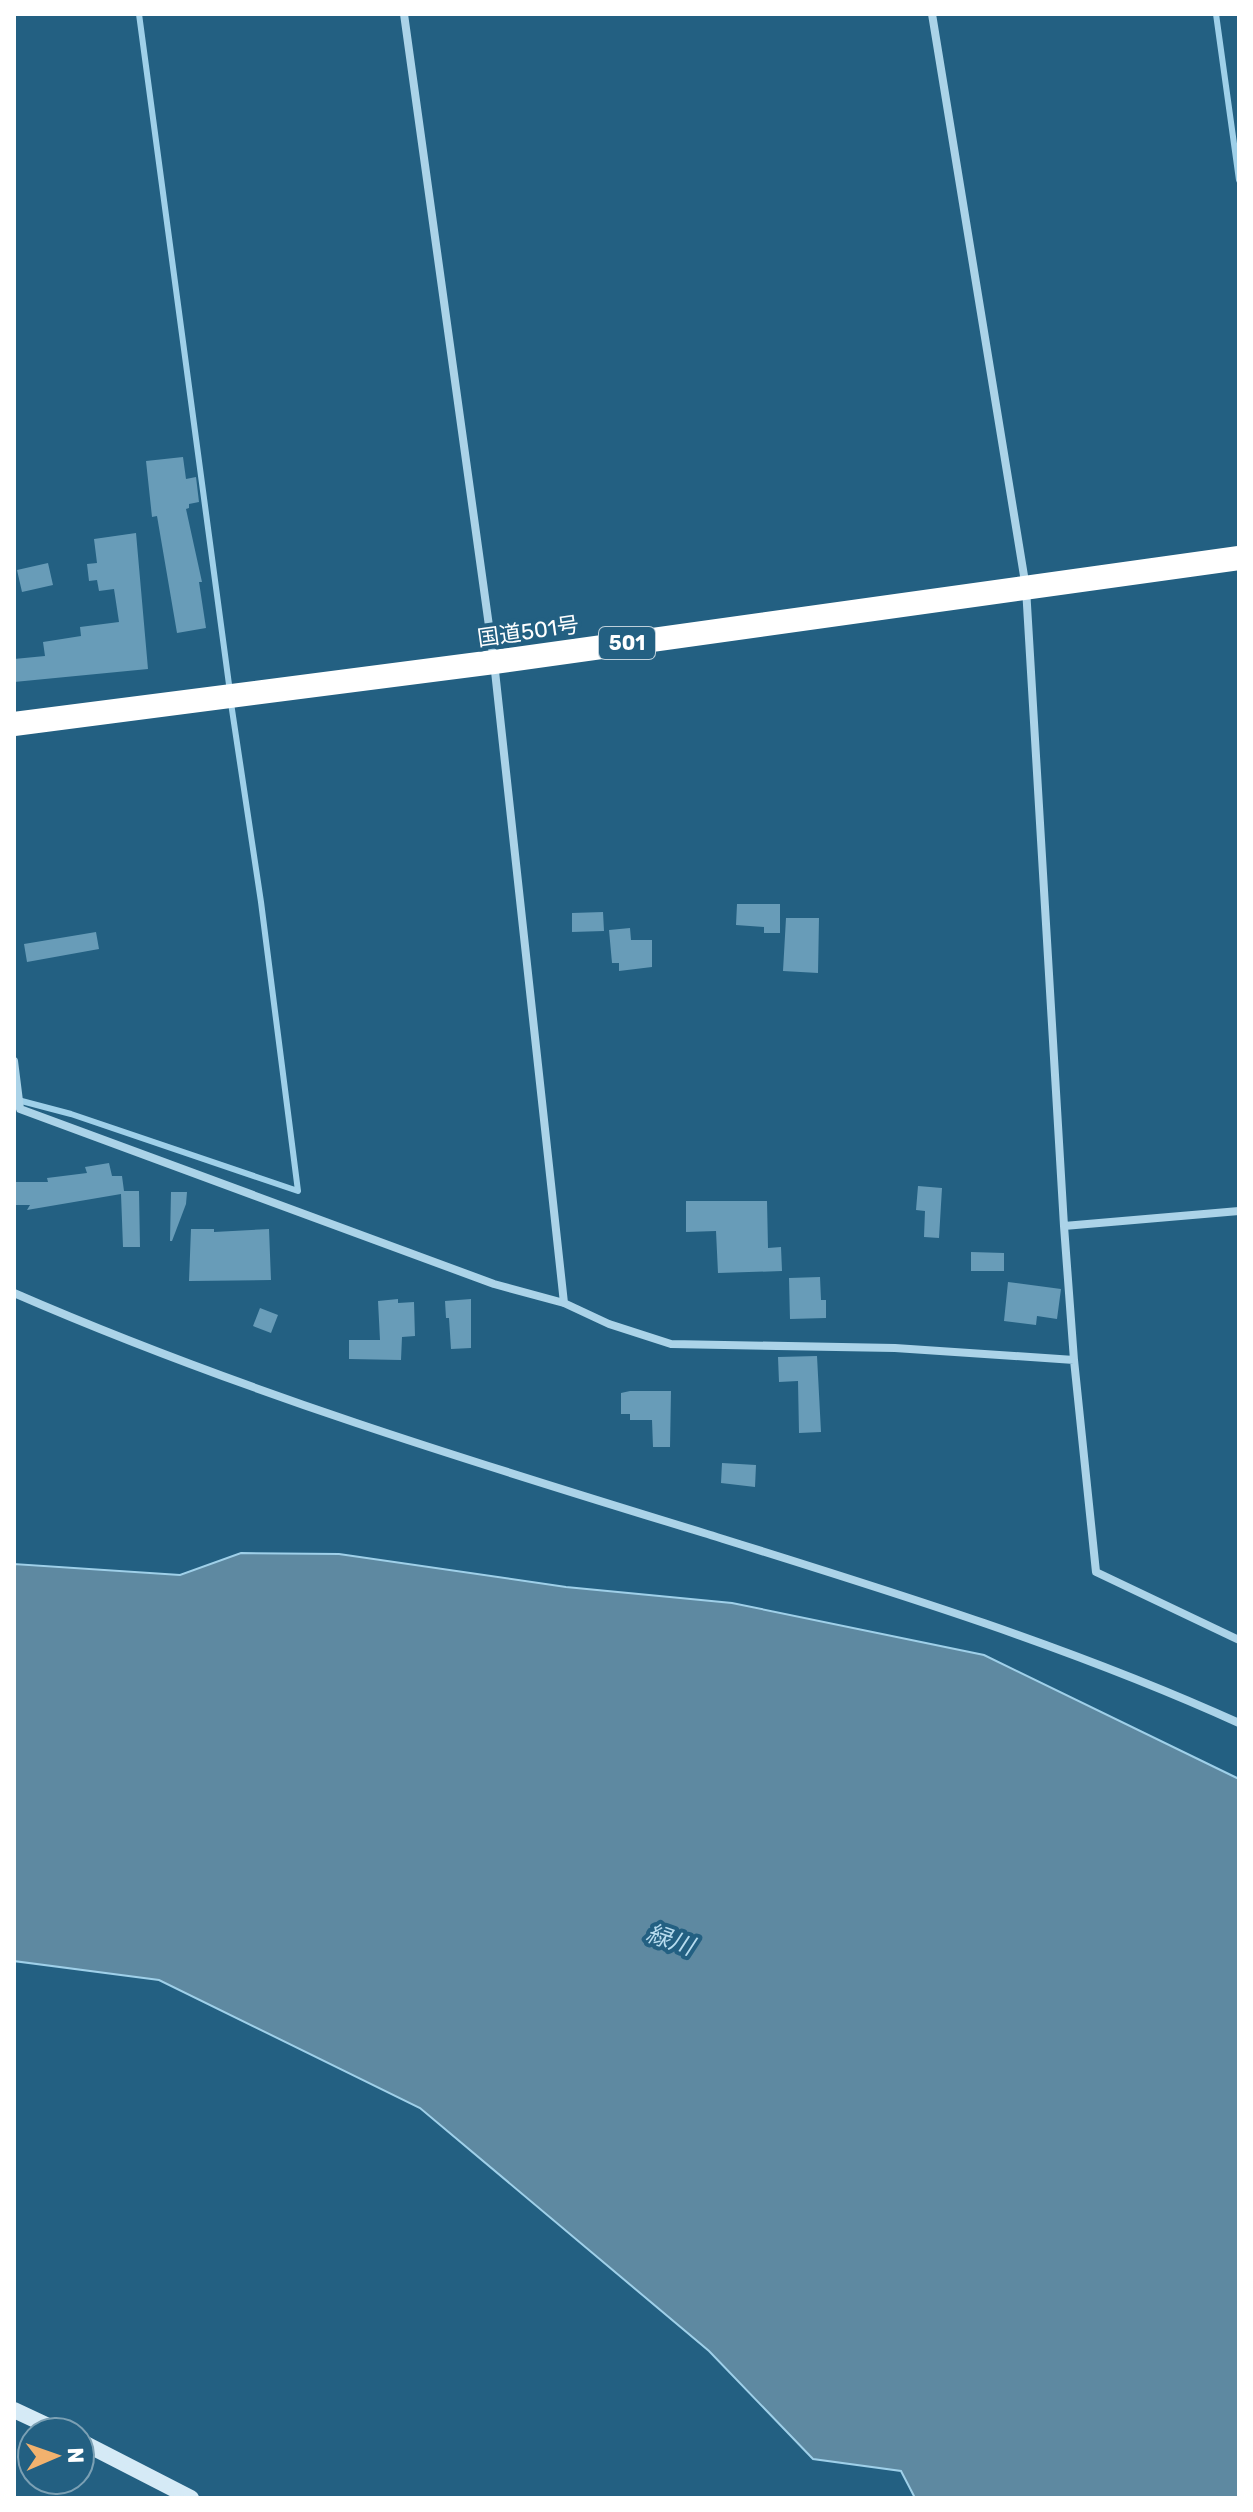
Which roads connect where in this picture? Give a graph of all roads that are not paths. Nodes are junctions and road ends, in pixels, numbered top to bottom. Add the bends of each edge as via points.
1 (404, 14) edge
2 (932, 14) edge
3 (1239, 558) edge
4 (1026, 588) junction
5 (494, 662) junction
6 (14, 724) edge
7 (14, 1061) edge
8 (1239, 1211) edge
9 (1064, 1226) junction
10 (14, 1293) edge
11 (564, 1303) junction
12 (1074, 1360) junction
13 (1239, 1640) edge
14 (1239, 1723) edge
15 (96, 2449) edge
16 (191, 2498) edge

1 - 5 street
2 - 4 street
3 - 4 highway, 国道501号 / 501
4 - 5 highway, 国道501号 / 501
4 - 9 street
5 - 6 highway, 国道501号 / 501
5 - 11 street
7 - 11 street via 20,1109 494,1284
8 - 9 street
9 - 12 street
10 - 14 street via 283,1399 827,1571 1087,1660
11 - 12 street via 671,1344 895,1348
12 - 13 street via 1096,1572
15 - 16 main road

